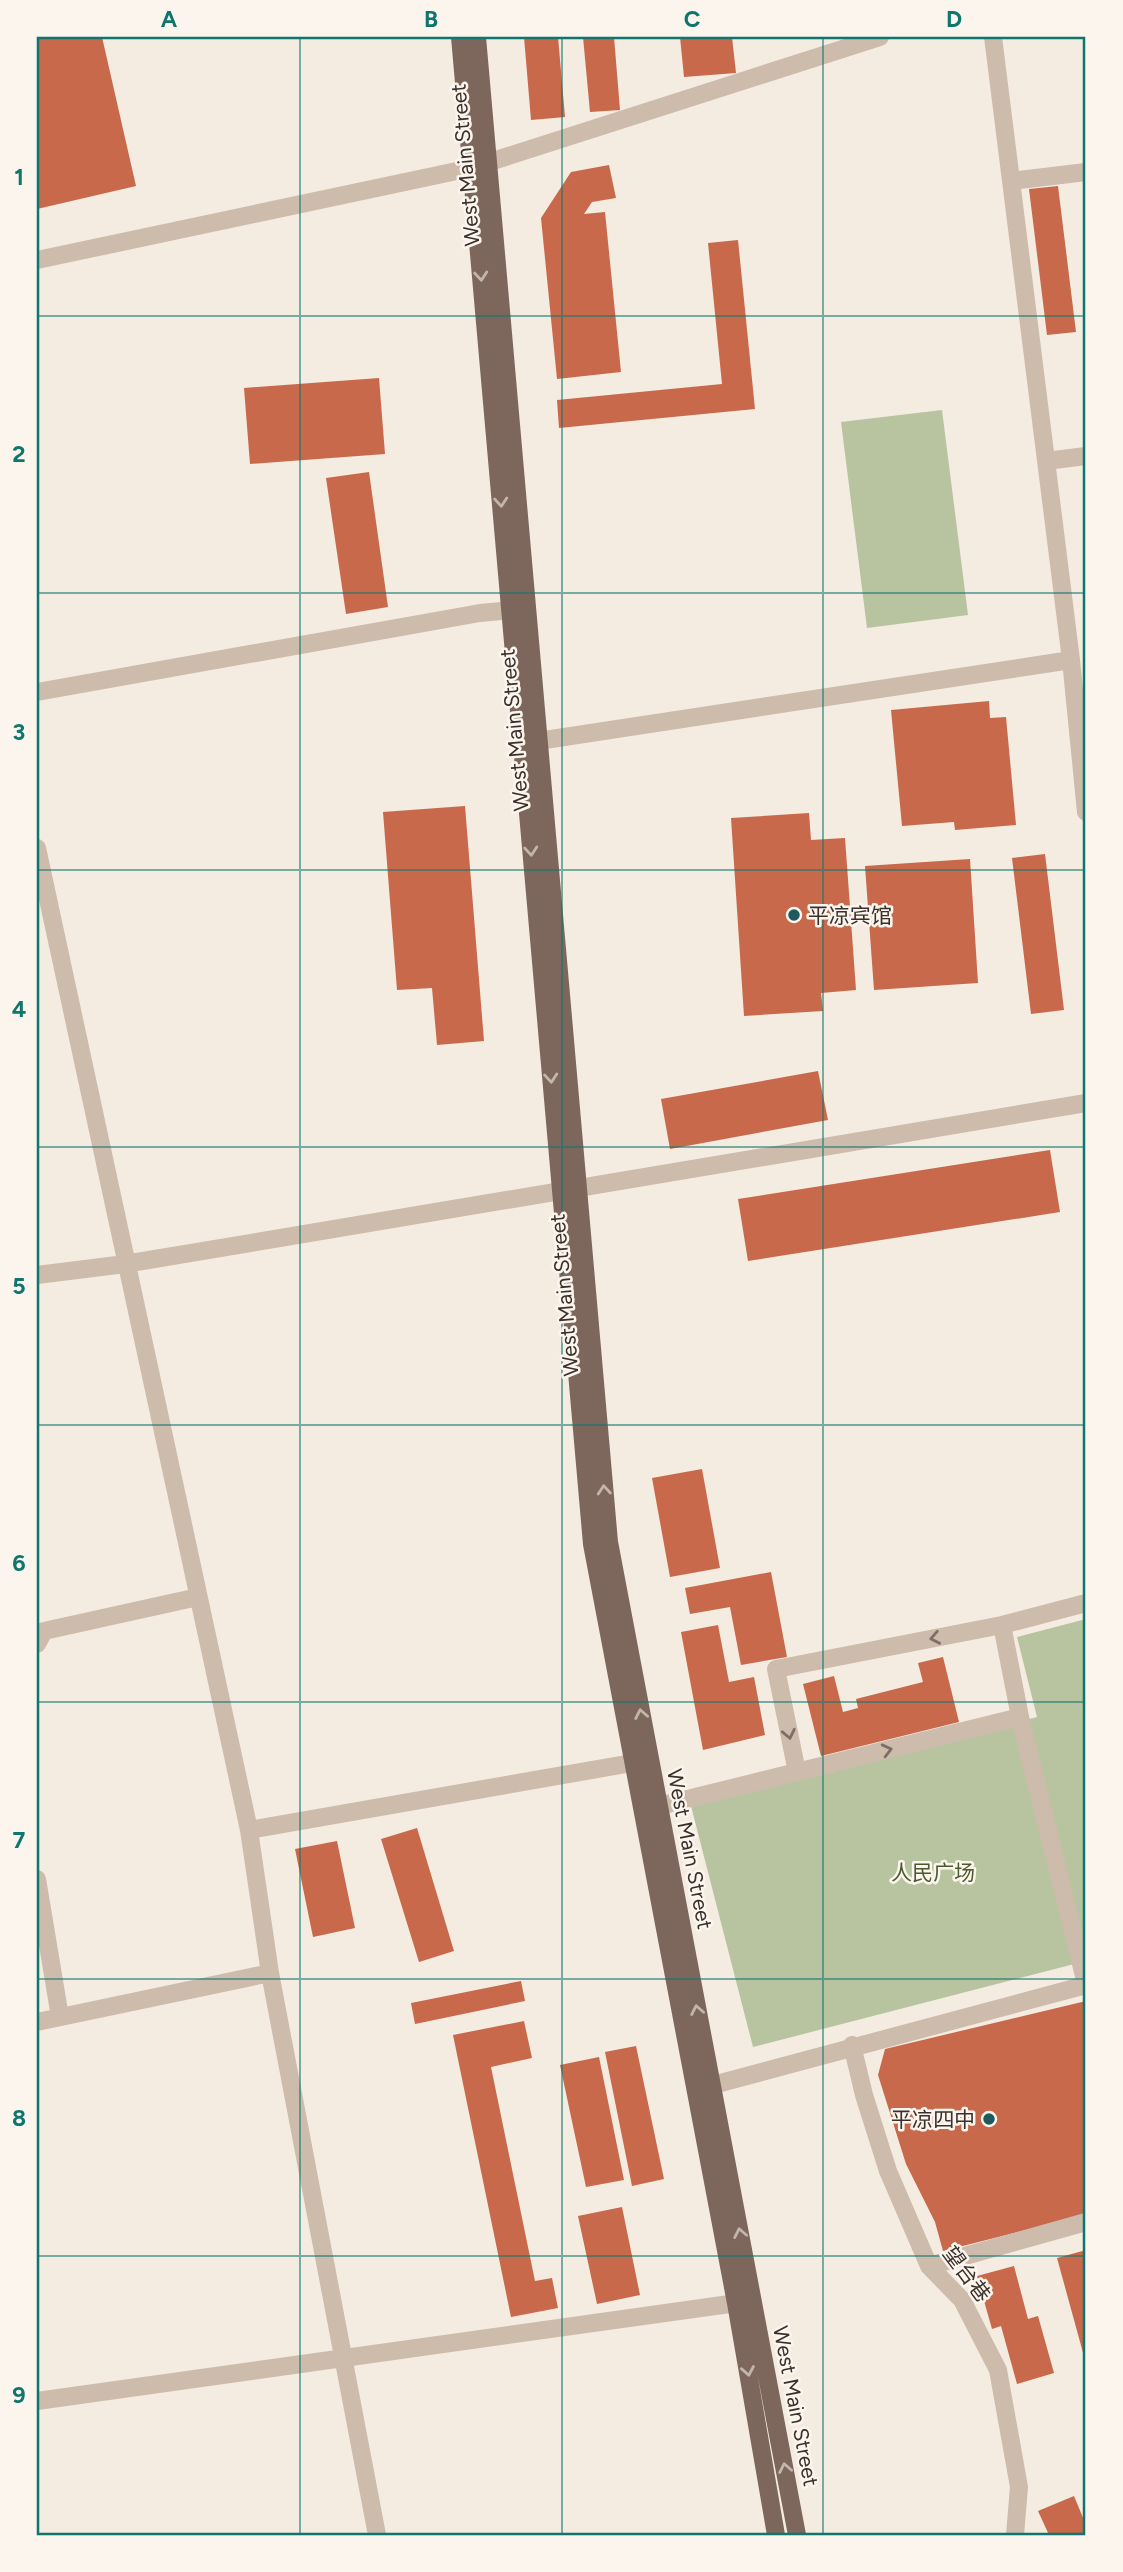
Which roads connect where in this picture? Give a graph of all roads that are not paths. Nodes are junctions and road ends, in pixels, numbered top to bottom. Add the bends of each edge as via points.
1 (460, 37) edge
2 (477, 37) edge
3 (880, 37) edge
4 (993, 37) edge
5 (480, 166) junction
6 (1086, 172) edge
7 (1011, 181) junction
8 (37, 260) edge
9 (1086, 456) edge
10 (1046, 461) junction
11 (518, 610) junction
12 (1071, 660) junction
13 (37, 692) edge
14 (538, 741) junction
15 (1086, 812) edge
16 (37, 848) edge
17 (1086, 1103) edge
18 (569, 1188) junction
19 (125, 1264) junction
20 (37, 1275) edge
21 (198, 1597) junction
22 (1086, 1603) edge
23 (1002, 1625) junction
24 (37, 1644) edge
25 (1020, 1717) junction
26 (642, 1761) junction
27 (797, 1772) junction
28 (659, 1806) junction
29 (249, 1830) junction
30 (37, 1879) edge
31 (270, 1973) junction
32 (1086, 1985) edge
33 (60, 2017) junction
34 (37, 2022) edge
35 (852, 2045) junction
36 (704, 2088) junction
37 (1086, 2222) edge
38 (929, 2266) junction
39 (745, 2302) junction
40 (345, 2359) junction
41 (37, 2402) edge
42 (377, 2535) edge
43 (776, 2535) edge
44 (797, 2535) edge
45 (1015, 2535) edge

1 - 5 main road, West Main Street
2 - 5 main road, West Main Street
3 - 5 street
4 - 7 street
5 - 8 street
5 - 11 main road, West Main Street
6 - 7 street
7 - 10 street
9 - 10 street
10 - 12 street
11 - 13 street
11 - 14 main road, West Main Street
11 -> 18 main road, West Main Street
12 - 14 street
12 - 15 street
14 - 18 main road, West Main Street
16 - 19 street
17 - 18 street
18 - 19 street
18 - 26 main road, West Main Street via 592,1544
19 - 20 street
19 - 21 street
21 - 24 street via 44,1631
21 - 29 street
22 - 23 street
23 - 25 street
23 -> 27 street via 776,1669
27 -> 25 street
25 - 32 street
26 - 28 main road, West Main Street
26 - 29 street
26 - 36 main road, West Main Street
27 - 28 street
36 -> 28 main road, West Main Street
29 - 31 street
30 - 33 street
31 - 33 street
31 - 40 street
32 - 35 street
33 - 34 street
35 - 36 street
35 - 38 street, 望台巷 via 888,2171
36 - 39 main road, West Main Street
37 - 38 street
38 - 45 street, 望台巷 via 962,2300 998,2370 1019,2487
39 - 40 street
39 -> 43 main road, West Main Street
44 -> 39 main road, West Main Street
40 - 41 street
40 - 42 street

